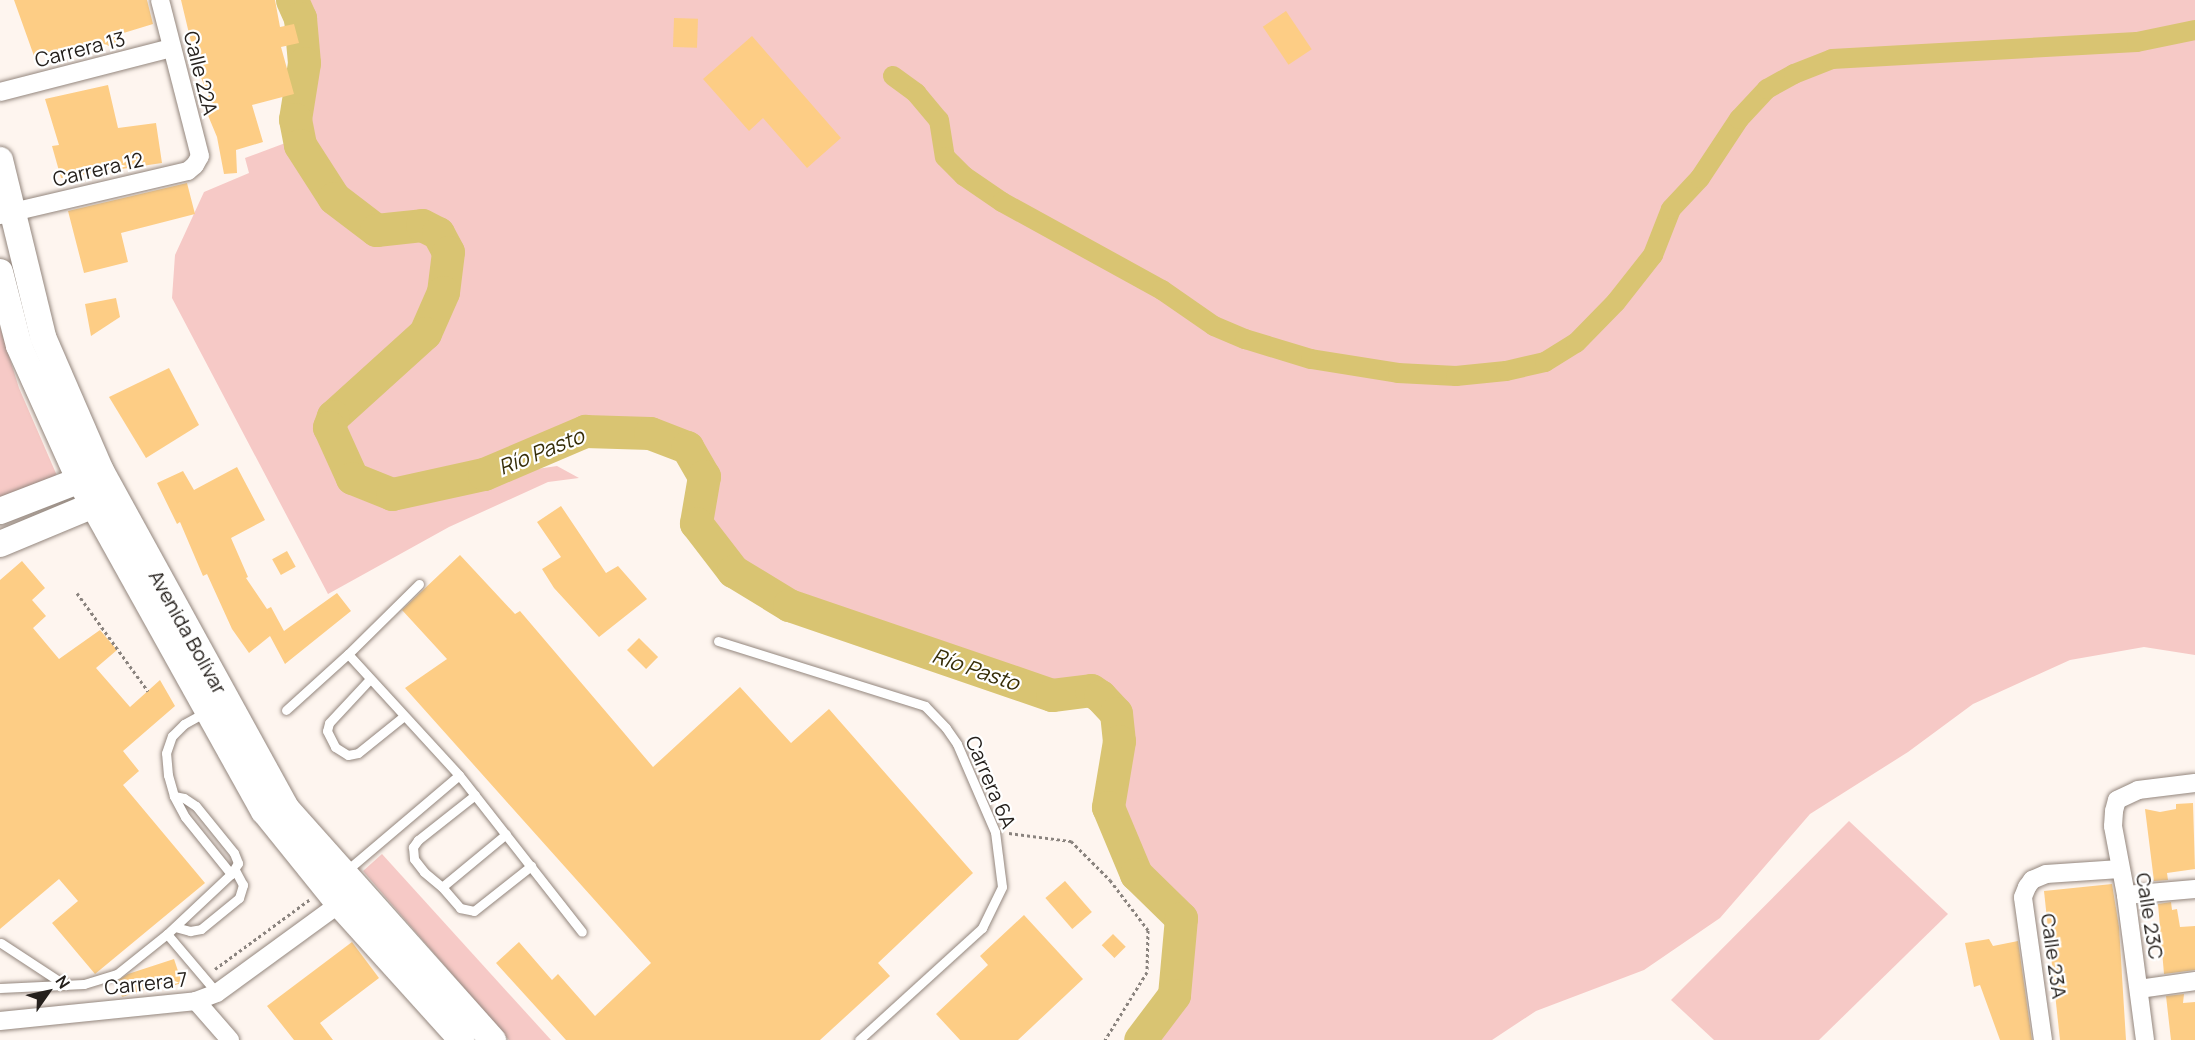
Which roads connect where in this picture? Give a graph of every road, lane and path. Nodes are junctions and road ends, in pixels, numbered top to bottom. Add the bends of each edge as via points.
1 (160, 0) edge
2 (171, 48) junction
3 (0, 92) edge
4 (200, 156) joint
5 (0, 160) edge
6 (6, 214) edge
7 (0, 272) edge
8 (91, 476) junction
9 (103, 501) junction
10 (0, 511) edge
11 (0, 544) edge
12 (419, 584) dead end
13 (77, 594) dead end
14 (718, 641) dead end
15 (348, 654) junction
16 (370, 679) junction
17 (148, 691) dead end
18 (286, 710) dead end
19 (207, 711) junction
20 (405, 716) junction
21 (459, 775) junction
22 (2195, 783) edge
23 (475, 795) junction
24 (174, 796) junction
25 (995, 832) junction
26 (506, 834) junction
27 (531, 866) junction
28 (2121, 869) junction
29 (233, 872) junction
30 (344, 873) junction
31 (442, 887) junction
32 (2195, 890) edge
33 (2126, 895) junction
34 (313, 897) dead end
35 (339, 904) junction
36 (171, 931) junction
37 (582, 932) dead end
38 (1, 943) edge
39 (205, 977) junction
40 (2195, 981) edge
41 (65, 985) junction
42 (0, 988) edge
43 (2139, 989) junction
44 (217, 993) junction
45 (196, 1001) junction
46 (0, 1021) edge
47 (230, 1040) edge
48 (462, 1040) edge
49 (493, 1040) edge
50 (859, 1040) edge
51 (1105, 1040) edge
52 (2043, 1040) edge
53 (2145, 1040) edge

1 - 2 street, Calle 22A
2 - 3 street, Carrera 13
2 - 4 street, Calle 22A
4 - 6 street, Carrera 12 via 188,171
5 - 6 main road, Avenida Bolívar
6 - 8 main road, Avenida Bolívar
7 - 8 main road, Avenida Bolívar via 19,346
8 - 9 main road, Avenida Bolívar
8 - 10 main road
9 - 11 main road
9 - 19 main road, Avenida Bolívar
9 - 30 main road, Avenida Bolívar via 287,809
12 - 15 lane
13 - 17 path
14 - 25 lane, Carrera 6A via 925,706 957,744
15 - 16 lane
15 - 18 lane
16 - 20 lane
16 - 20 lane via 329,723 327,731 335,747 348,755 358,753
19 - 24 lane via 184,724 169,741 166,763
19 - 35 main road, Avenida Bolívar via 264,811
20 - 21 lane
21 - 23 lane
21 - 30 lane
22 - 28 street, Calle 23C via 2138,790 2117,800 2113,825
23 - 26 lane
23 - 31 lane via 413,848 414,859
24 - 29 lane via 185,818
24 - 29 lane via 196,806 234,853 238,860
25 - 50 lane, Carrera 6A via 1002,887 982,928
25 - 51 path via 1071,841 1110,880 1148,930 1147,972
26 - 27 lane
26 - 31 lane
27 - 31 lane via 474,911 460,908
27 - 37 lane
28 - 33 street, Calle 23C
28 - 52 street, Calle 23A via 2046,874 2032,880 2023,897
29 - 36 lane
29 - 36 lane via 243,885 239,897 201,929
30 - 49 main road, Avenida Bolívar
32 - 33 street
33 - 43 street, Calle 23C
34 - 39 path
35 - 44 street, Carrera 7
35 - 48 main road, Avenida Bolívar
36 - 39 lane
36 - 41 lane via 117,974 95,982
38 - 41 lane
39 - 44 lane
40 - 43 street
41 - 42 lane
43 - 53 street, Calle 23C
44 - 45 street, Carrera 7
45 - 46 street, Carrera 7
45 - 47 street

